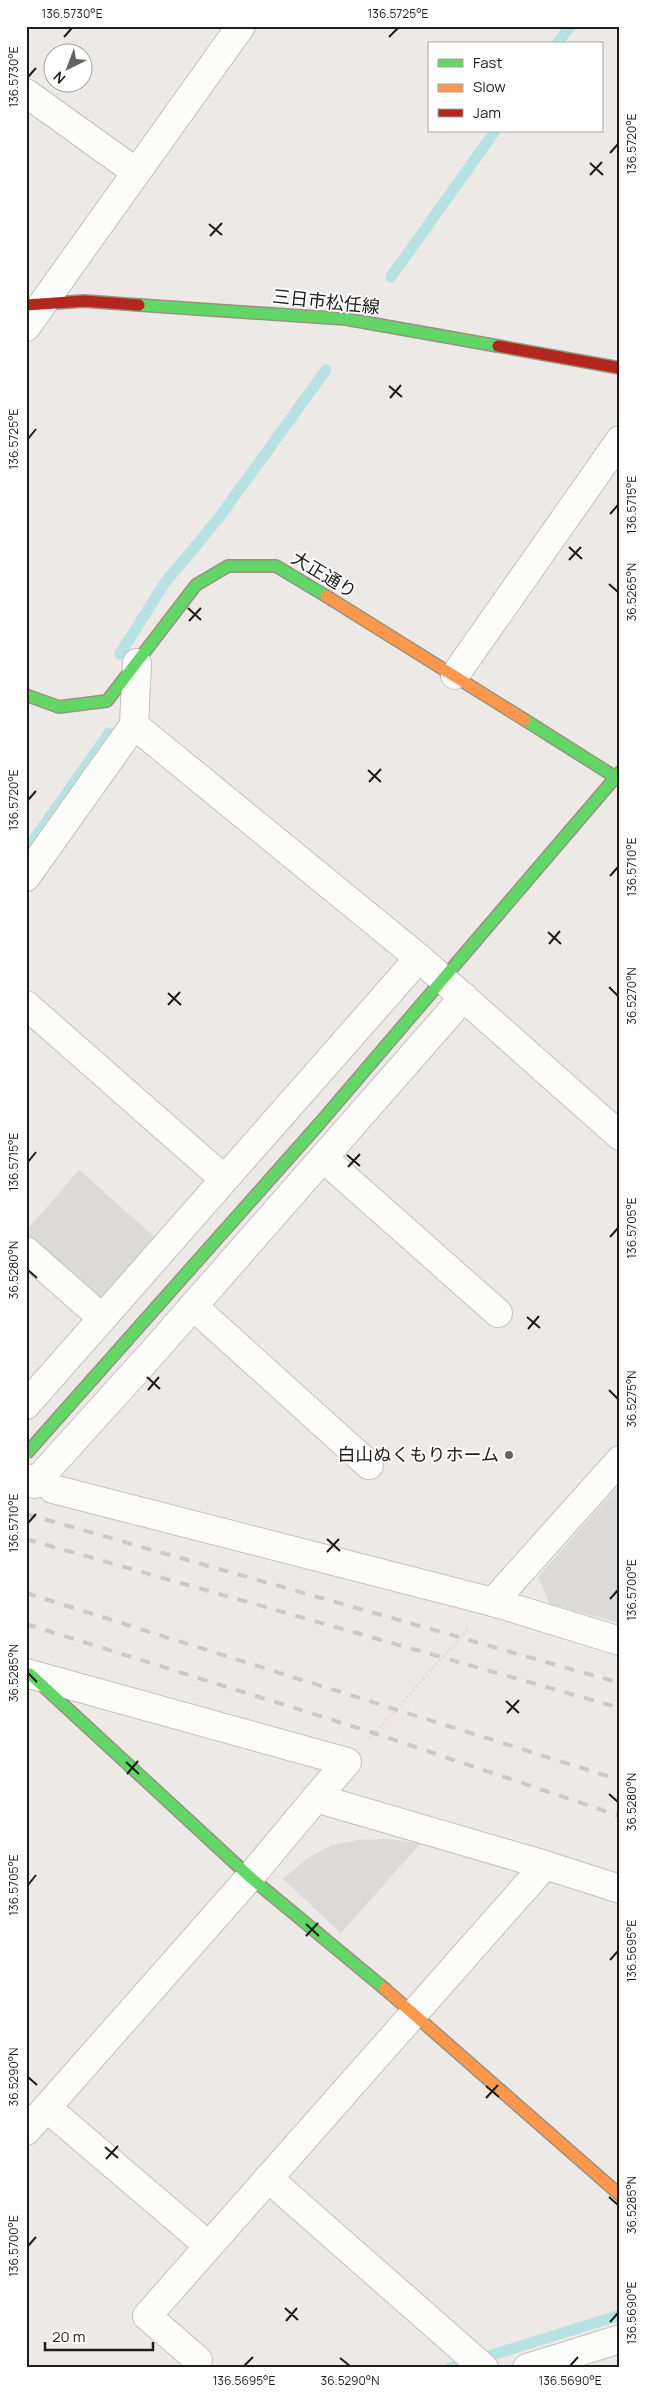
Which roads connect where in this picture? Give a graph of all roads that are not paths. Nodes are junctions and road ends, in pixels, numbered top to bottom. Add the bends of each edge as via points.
1 (241, 26) edge
2 (26, 93) edge
3 (136, 172) junction
4 (35, 304) edge
5 (26, 327) edge
6 (620, 368) edge
7 (620, 440) edge
8 (137, 664) junction
9 (455, 675) junction
10 (26, 694) edge
11 (134, 725) junction
12 (618, 776) edge
13 (26, 877) edge
14 (419, 958) junction
15 (442, 978) junction
16 (464, 997) junction
17 (26, 1005) edge
18 (620, 1136) edge
19 (323, 1158) junction
20 (224, 1179) junction
21 (172, 1238) junction
22 (26, 1251) edge
23 (218, 1278) junction
24 (193, 1306) junction
25 (498, 1313) dead end
26 (102, 1318) junction
27 (26, 1405) edge
28 (26, 1454) edge
29 (620, 1460) edge
30 (369, 1465) dead end
31 (26, 1478) edge
32 (53, 1489) dead end
33 (493, 1602) junction
34 (620, 1641) edge
35 (28, 1673) edge
36 (316, 1798) junction
37 (545, 1864) junction
38 (250, 1877) junction
39 (620, 1889) edge
40 (413, 2012) junction
41 (47, 2108) junction
42 (26, 2132) edge
43 (268, 2178) junction
44 (620, 2195) edge
45 (208, 2246) junction
46 (620, 2339) edge
47 (196, 2368) edge
48 (484, 2368) edge
49 (527, 2368) edge

1 - 3 street
2 - 3 street
3 - 4 street
4 - 5 street
4 - 6 street, 三日市松任線 via 84,301 346,318
7 - 9 street
8 - 9 street, 大正通り via 196,585 228,566 276,566
8 - 10 street, 大正通り via 106,701 60,708
8 - 11 street
9 - 12 street, 大正通り
11 - 13 street
11 - 14 street
12 - 15 street
14 - 15 street
14 - 20 street
15 - 16 street
15 - 28 street, bridge via 319,1124
16 - 18 street
16 - 19 street
17 - 20 street
19 - 23 street
19 - 25 street
20 - 21 street
21 - 23 street
21 - 26 street
22 - 26 street
23 - 24 street
24 - 30 street
24 - 31 street via 34,1484
26 - 27 street
29 - 33 street
32 - 33 street
33 - 34 street
35 - 36 street via 347,1762
35 - 38 street
36 - 37 street
36 - 38 street
37 - 39 street
37 - 40 street
38 - 40 street
38 - 41 street
40 - 43 street
40 - 44 street
41 - 42 street
41 - 45 street
43 - 45 street
43 - 48 street
45 - 47 street via 147,2316 198,2360
46 - 49 street

